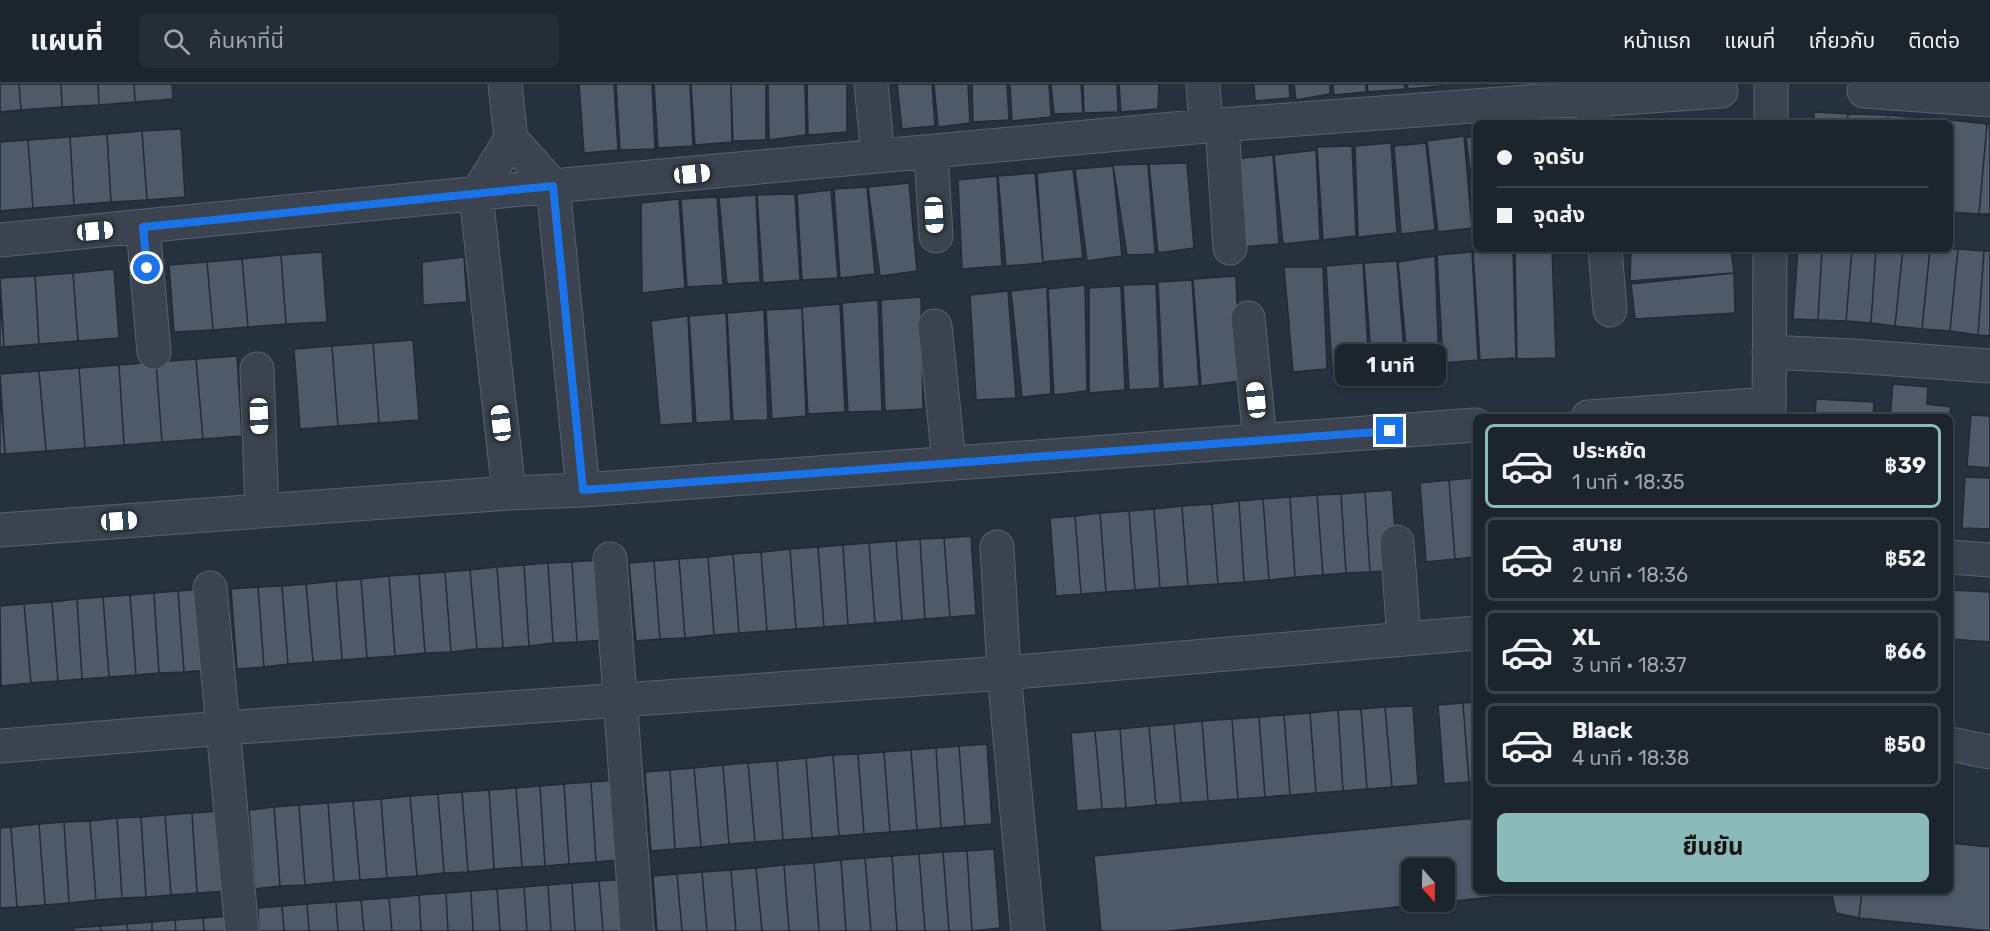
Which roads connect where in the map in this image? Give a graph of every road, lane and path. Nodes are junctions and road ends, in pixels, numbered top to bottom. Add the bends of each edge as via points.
1 (505, 84) edge
2 (871, 84) edge
3 (1203, 84) edge
4 (1772, 84) edge
5 (1721, 91) dead end
6 (1864, 91) dead end
7 (1990, 100) edge
8 (1595, 112) edge
9 (1771, 120) edge
10 (1214, 126) junction
11 (511, 139) junction
12 (931, 152) junction
13 (878, 156) junction
14 (553, 186) junction
15 (476, 195) junction
16 (143, 227) junction
17 (936, 236) dead end
18 (0, 240) edge
19 (1230, 248) dead end
20 (1605, 252) edge
21 (1770, 252) edge
22 (1610, 310) dead end
23 (1248, 318) dead end
24 (935, 326) dead end
25 (154, 352) dead end
26 (1769, 352) junction
27 (1990, 366) edge
28 (257, 369) dead end
29 (1769, 410) edge
30 (1666, 414) edge
31 (1473, 425) edge
32 (1260, 441) junction
33 (949, 462) junction
34 (583, 490) junction
35 (509, 493) junction
36 (262, 511) junction
37 (0, 530) edge
38 (1397, 542) dead end
39 (997, 547) dead end
40 (1953, 557) edge
41 (610, 559) dead end
42 (1990, 560) edge
43 (210, 588) dead end
44 (1473, 633) edge
45 (1404, 638) junction
46 (1004, 673) junction
47 (620, 702) junction
48 (224, 728) junction
49 (1953, 745) edge
50 (0, 746) edge
51 (1990, 752) edge
52 (242, 931) edge
53 (637, 931) edge
54 (1028, 931) edge

1 - 11 street
2 - 13 street
3 - 10 street
4 - 9 street
5 - 8 street
6 - 7 street
8 - 10 street via 1539,101
10 - 12 street
10 - 19 street
11 - 14 street
11 - 15 street
12 - 13 street
12 - 17 street
13 - 14 street
14 - 15 street
14 - 34 street
15 - 16 street
15 - 35 street
16 - 18 street
16 - 25 street
20 - 22 street
21 - 26 street
23 - 32 street
24 - 33 street
26 - 27 street
26 - 29 street
28 - 36 street
29 - 30 street
31 - 32 street
32 - 33 street
33 - 34 street
34 - 35 street
35 - 36 street
36 - 37 street
38 - 45 street
39 - 46 street
40 - 42 street
41 - 47 street
43 - 48 street
44 - 45 street
45 - 46 street
46 - 47 street
46 - 54 street
47 - 48 street
47 - 53 street
48 - 50 street
48 - 52 street
49 - 51 street

